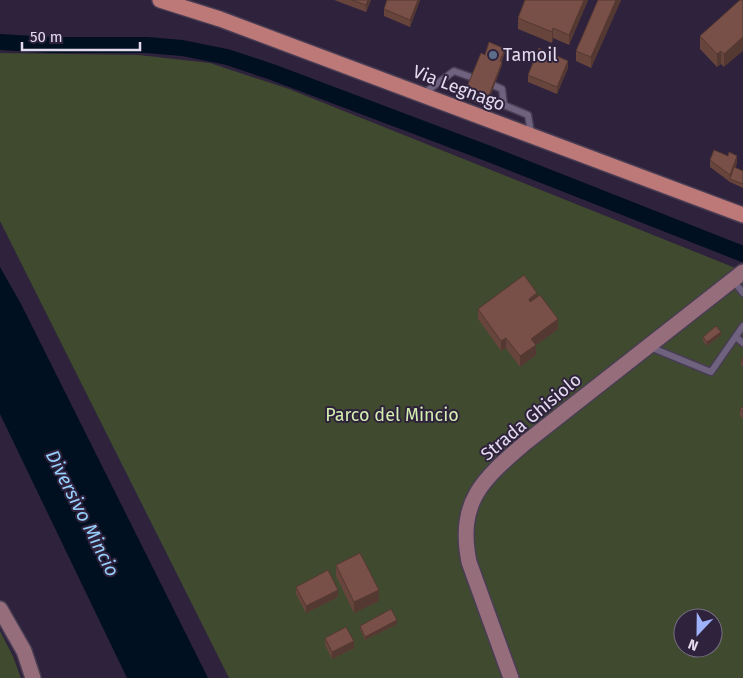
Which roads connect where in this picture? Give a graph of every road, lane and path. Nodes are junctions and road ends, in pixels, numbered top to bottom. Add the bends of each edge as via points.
1 (160, 0) edge
2 (422, 94) junction
3 (531, 135) junction
4 (743, 214) edge
5 (736, 277) edge
6 (743, 293) edge
7 (743, 326) edge
8 (736, 337) junction
9 (743, 343) edge
10 (648, 346) junction
11 (0, 609) edge
12 (32, 671) edge
13 (44, 678) edge
14 (511, 678) edge

1 - 2 main road, Via Legnago
2 - 3 main road, Via Legnago
2 - 3 lane via 458,71 502,89 504,105 528,115
3 - 4 main road, Via Legnago
5 - 6 lane
5 - 10 street, Strada Ghisiolo
7 - 8 lane
8 - 9 lane
8 - 10 lane via 711,372
10 - 14 street, Strada Ghisiolo via 491,473 470,507 465,525 469,562
11 - 12 street
12 - 13 street

